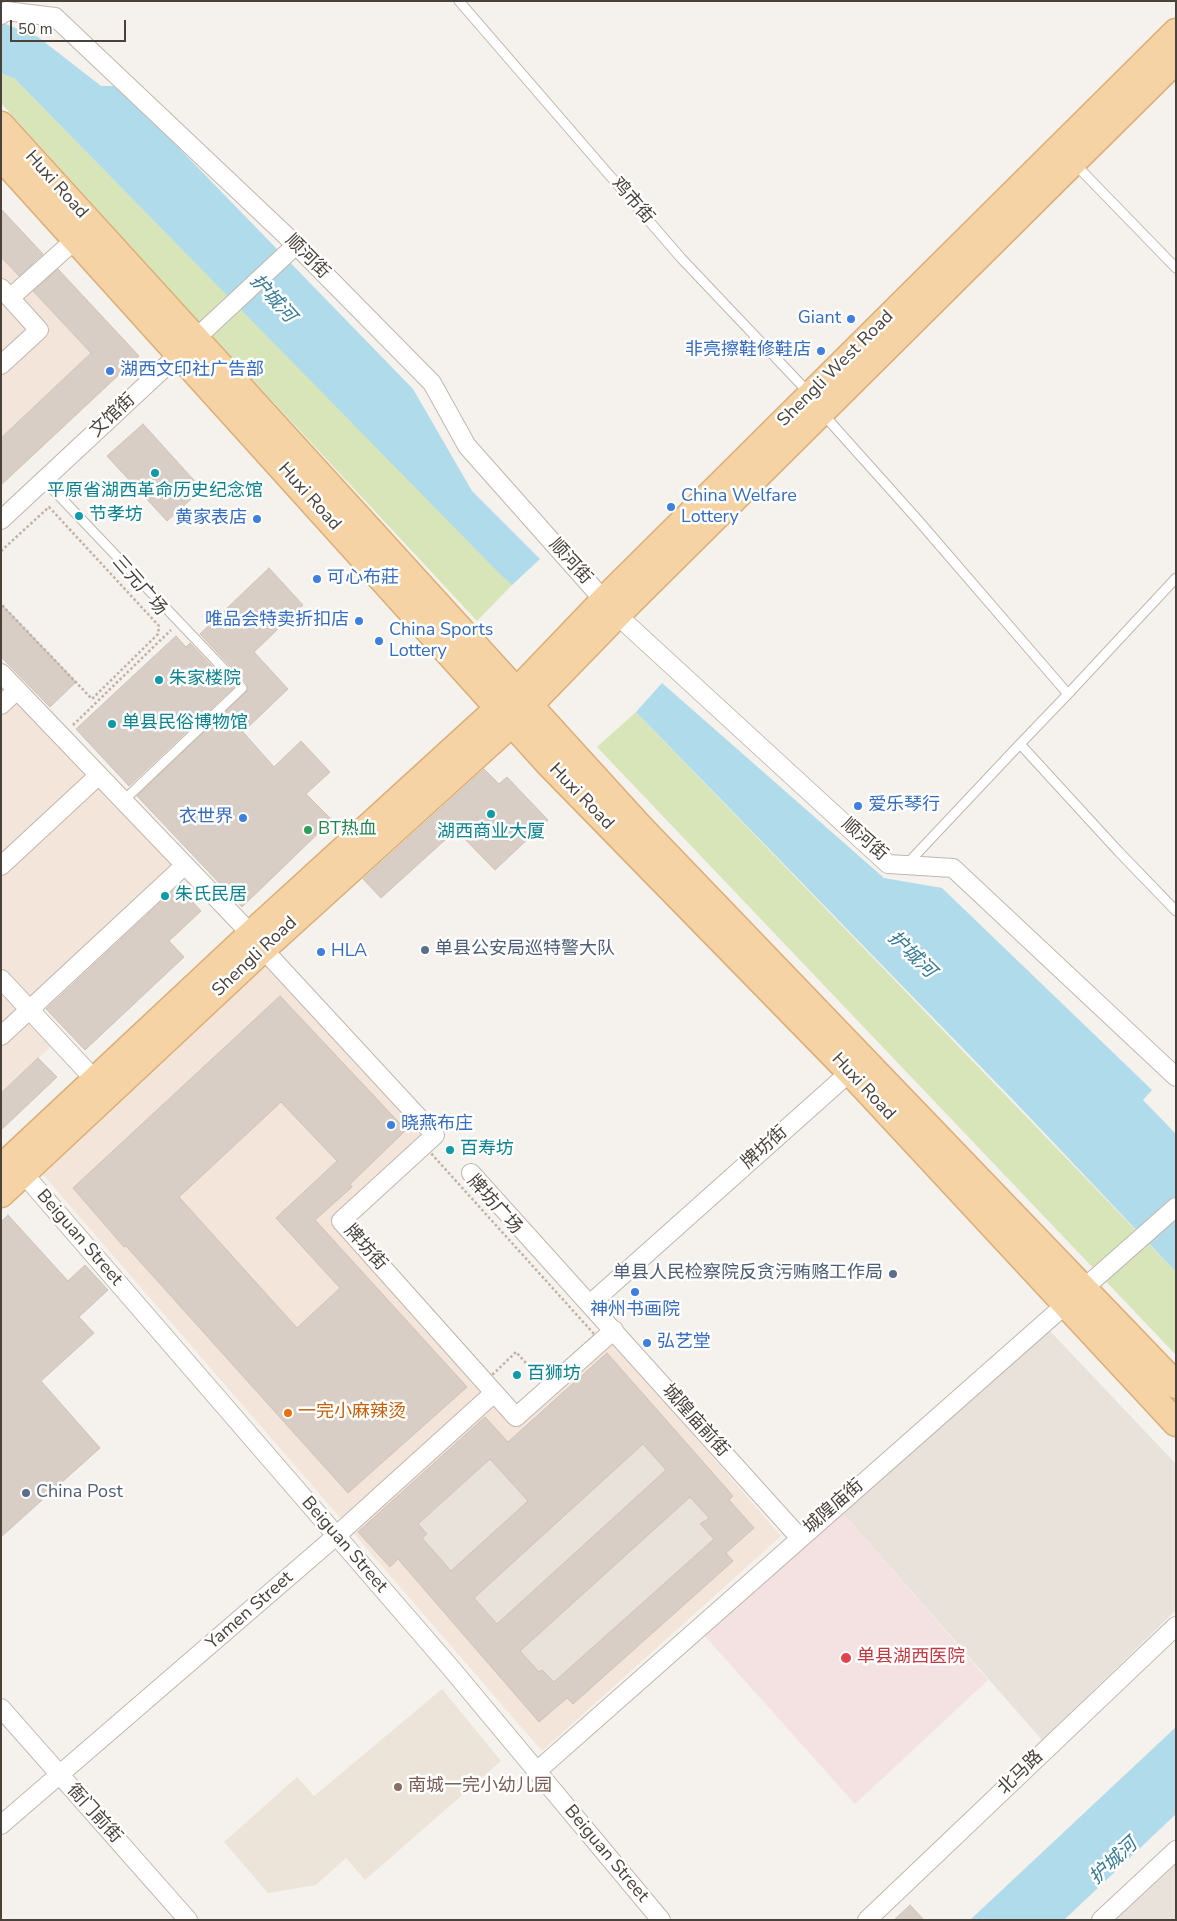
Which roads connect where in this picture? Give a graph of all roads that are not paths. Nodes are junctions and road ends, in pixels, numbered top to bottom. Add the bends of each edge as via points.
1 (459, 1) edge
2 (1, 15) edge
3 (1176, 32) edge
4 (1176, 60) edge
5 (1, 125) edge
6 (1, 157) edge
7 (1073, 162) junction
8 (76, 239) junction
9 (296, 245) junction
10 (1176, 268) edge
11 (6, 293) edge
12 (188, 346) junction
13 (1, 365) edge
14 (816, 404) junction
15 (44, 480) junction
16 (1, 520) edge
17 (1176, 578) edge
18 (610, 608) junction
19 (1, 673) edge
20 (18, 690) junction
21 (1068, 694) junction
22 (1, 705) edge
23 (514, 707) junction
24 (1020, 744) junction
25 (99, 775) junction
26 (123, 801) junction
27 (184, 865) junction
28 (906, 865) junction
29 (1, 866) edge
30 (1176, 911) edge
31 (257, 942) junction
32 (1, 978) edge
33 (30, 1010) junction
34 (1, 1036) edge
35 (850, 1072) junction
36 (1176, 1077) edge
37 (95, 1080) junction
38 (7, 1167) edge
39 (471, 1173) dead end
40 (1, 1194) edge
41 (1176, 1207) edge
42 (1075, 1296) junction
43 (590, 1304) junction
44 (614, 1330) junction
45 (493, 1384) junction
46 (1176, 1385) edge
47 (1176, 1423) edge
48 (336, 1536) junction
49 (800, 1538) junction
50 (1176, 1626) edge
51 (1, 1708) edge
52 (537, 1771) junction
53 (60, 1775) junction
54 (1, 1825) edge
55 (1176, 1850) edge
56 (188, 1920) edge
57 (661, 1920) edge
58 (867, 1920) edge
59 (1101, 1920) edge

1 - 14 lane, 鸡市街 via 681,258
2 - 9 street, 顺河街 via 6,11 55,17
3 - 14 main road, Shengli West Road
4 - 7 main road, Shengli West Road
5 - 12 main road, Huxi Road
6 - 8 main road, Huxi Road
7 - 10 lane
7 - 14 main road, Shengli West Road
8 - 11 street
8 - 12 main road, Huxi Road
9 - 12 street, 文馆街
9 - 18 street, 顺河街 via 432,383 467,446
11 - 13 street via 39,330
12 - 15 street, 文馆街
12 - 23 main road, Huxi Road
14 - 18 main road, Shengli West Road
14 - 21 lane, 鸡市街
15 - 16 street, 文馆街
15 - 26 lane via 242,688
17 - 21 lane
18 - 23 main road, Shengli West Road
18 - 28 street, 顺河街 via 888,864
19 - 20 street
20 - 22 street
20 - 25 street
21 - 24 lane
23 - 31 main road, Shengli Road
23 - 35 main road, Huxi Road via 645,864
23 - 42 main road, Huxi Road via 640,827
24 - 28 lane
24 - 30 lane
25 - 26 street
25 - 29 street
26 - 27 street
27 - 31 street
27 - 33 street
28 - 36 street, 顺河街 via 953,868
31 - 37 main road, Shengli Road
31 - 38 main road, Shengli Road
31 - 45 street, 牌坊街 via 435,1135 340,1221
32 - 33 street
33 - 34 street
33 - 37 street
35 - 42 main road, Huxi Road
35 - 43 street, 牌坊街
37 - 38 main road, Shengli Road
38 - 40 main road, Shengli Road
38 - 48 street, Beiguan Street
39 - 43 street, 城隍庙前街
41 - 42 street, 城隍庙街
42 - 46 main road, Huxi Road
42 - 47 main road, Huxi Road
42 - 49 street, 城隍庙街
43 - 44 street, 城隍庙前街
44 - 45 street, 牌坊街 via 516,1417
44 - 49 street, 城隍庙前街
45 - 48 street, Yamen Street
48 - 52 street, Beiguan Street
48 - 53 street, Yamen Street
49 - 52 street, 城隍庙街
50 - 58 street, 北马路
51 - 53 street, 衙门前街
52 - 57 street, Beiguan Street
53 - 54 street, Yamen Street
53 - 56 street, 衙门前街
55 - 59 street

